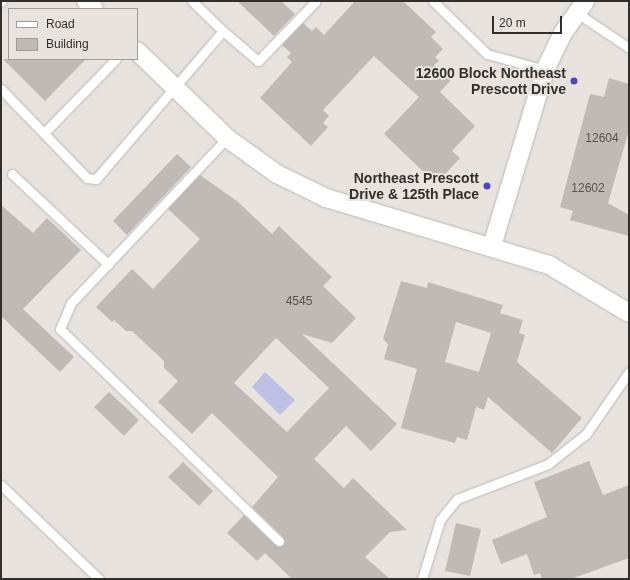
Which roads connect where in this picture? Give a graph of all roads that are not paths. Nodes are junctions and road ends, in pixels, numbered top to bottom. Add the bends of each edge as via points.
1 (192, 1) edge
2 (316, 1) edge
3 (433, 1) edge
4 (581, 7) edge
5 (223, 31) junction
6 (629, 48) edge
7 (138, 52) edge
8 (115, 60) edge
9 (545, 70) junction
10 (174, 87) junction
11 (1, 89) edge
12 (44, 133) junction
13 (227, 138) junction
14 (12, 174) dead end
15 (492, 246) junction
16 (108, 264) junction
17 (629, 312) edge
18 (629, 372) edge
19 (1, 485) edge
20 (279, 542) dead end
21 (99, 579) edge
22 (422, 579) edge

1 - 5 lane
2 - 5 lane via 258,61
3 - 9 lane via 487,54
4 - 6 lane
4 - 9 street via 563,32
5 - 10 lane
7 - 10 street
8 - 12 lane
9 - 15 street
10 - 12 lane via 96,179 87,178
10 - 13 street
11 - 12 lane
13 - 15 street via 277,174 326,198
13 - 16 lane
14 - 16 lane
15 - 17 street via 549,265
16 - 20 lane via 71,303 60,329
18 - 22 lane via 586,434 548,464 457,499 440,520
19 - 21 lane

